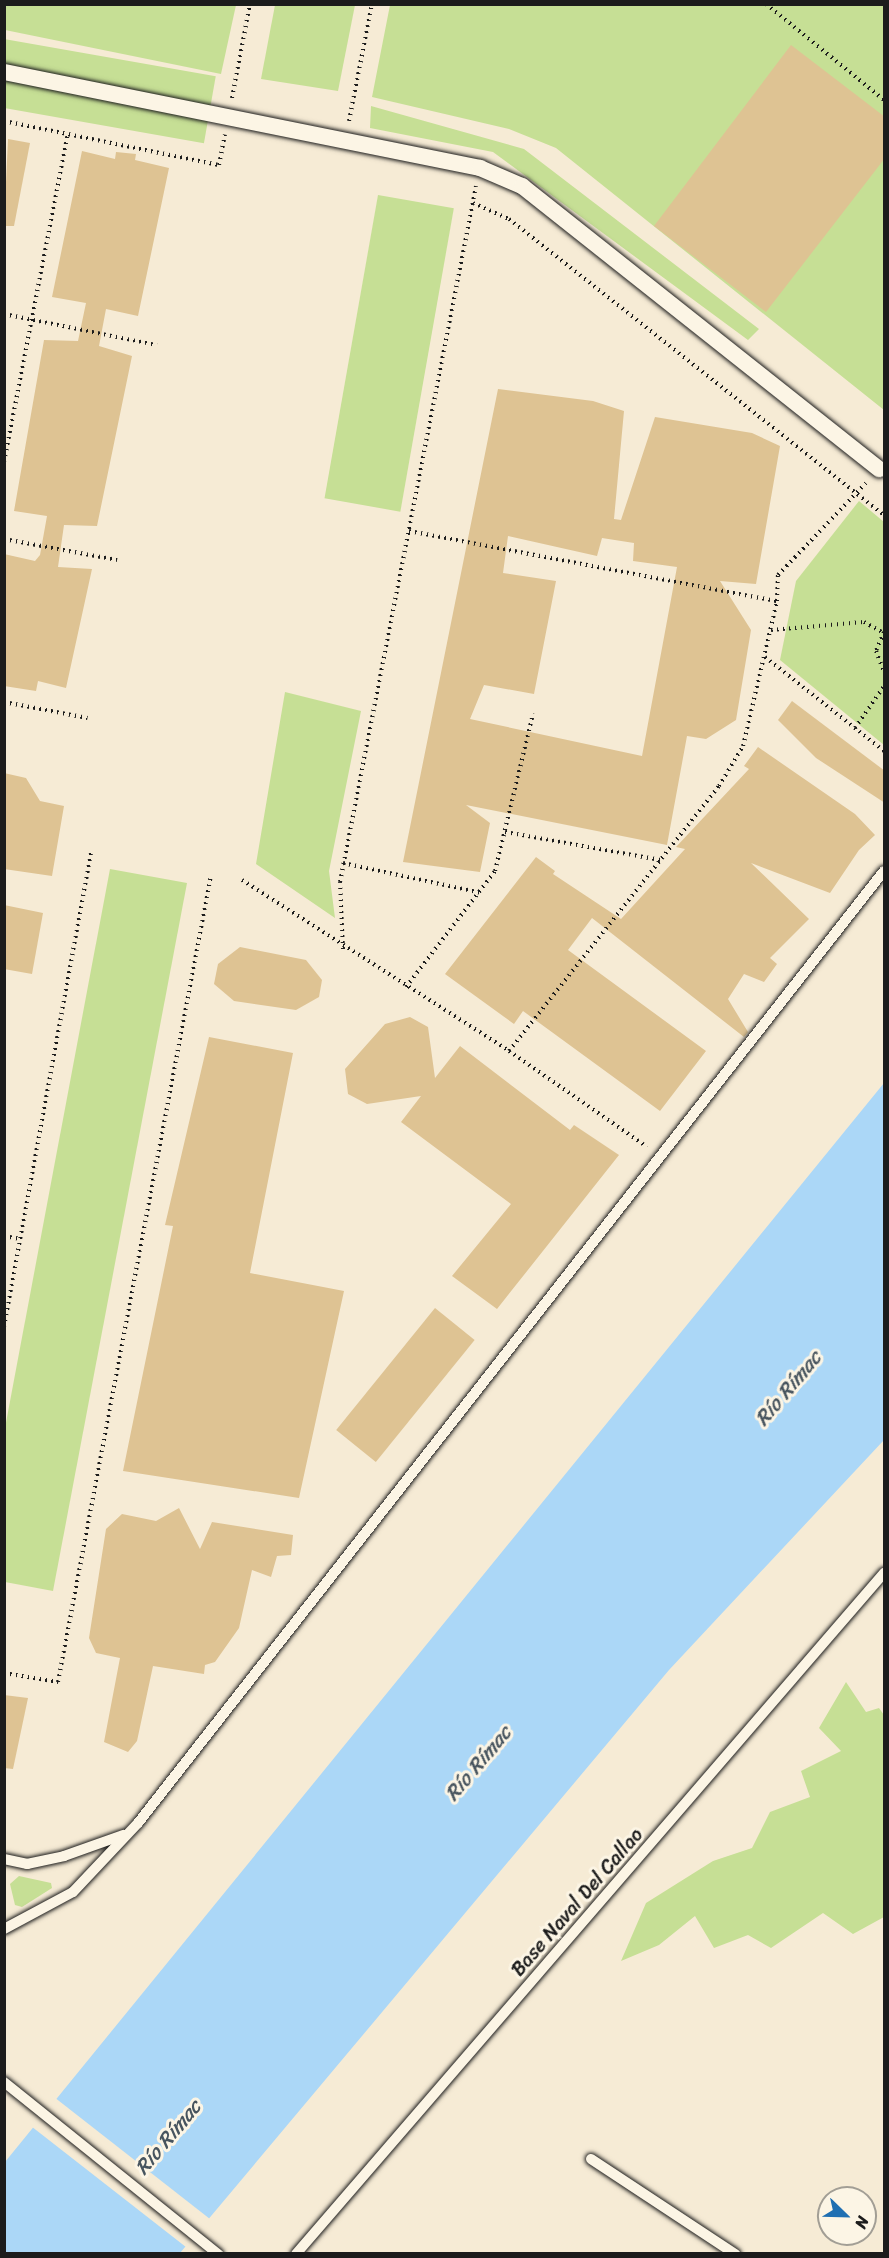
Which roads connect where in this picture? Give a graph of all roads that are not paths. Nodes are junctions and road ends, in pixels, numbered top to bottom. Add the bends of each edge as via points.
1 (4, 72) edge
2 (879, 469) road end
3 (885, 872) edge
4 (885, 1573) edge
5 (129, 1833) junction
6 (4, 1859) edge
7 (4, 1929) edge
8 (4, 2082) edge
9 (591, 2159) dead end
10 (219, 2253) edge
11 (296, 2253) edge
12 (735, 2253) edge

1 - 2 street via 480,168 522,186
3 - 5 lane
4 - 11 lane, Base Naval Del Callao
5 - 6 lane via 64,1856 27,1864
5 - 7 lane via 73,1892
8 - 10 lane
9 - 12 lane

